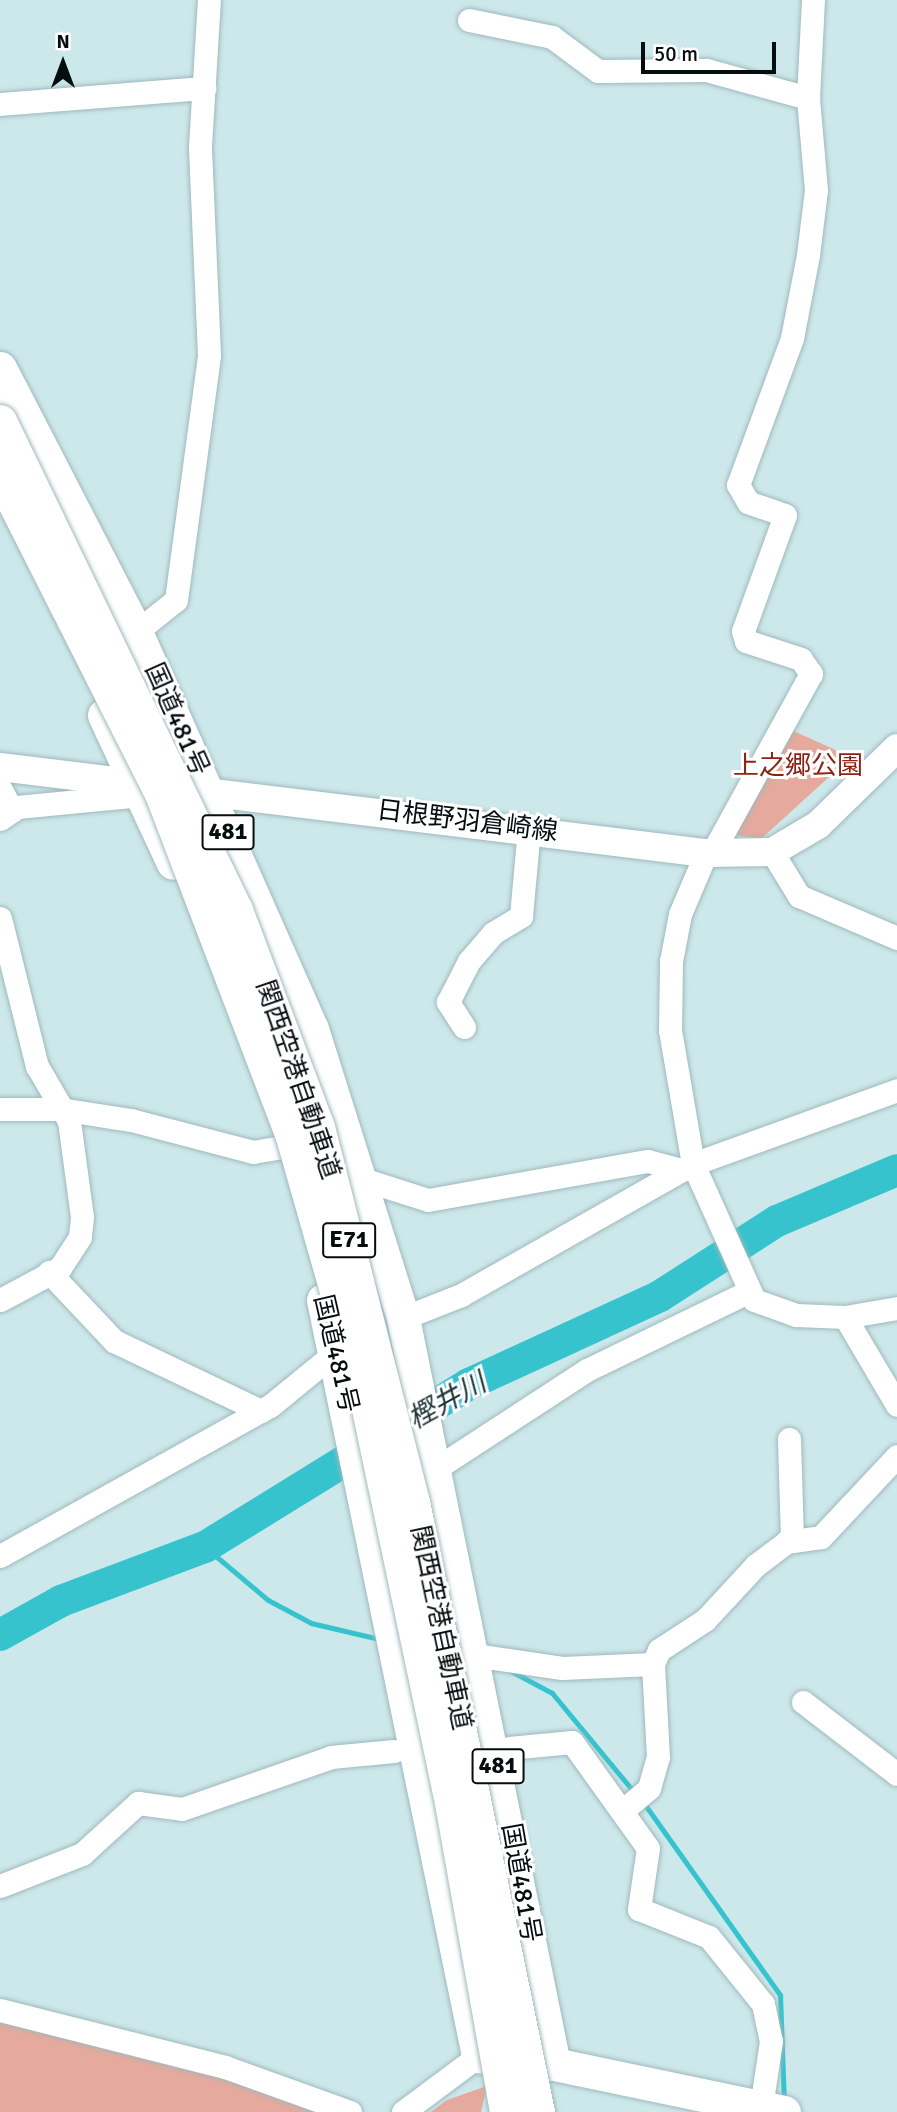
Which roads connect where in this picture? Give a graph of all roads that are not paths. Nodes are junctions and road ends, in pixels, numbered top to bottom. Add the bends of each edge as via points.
1 (209, 0) edge
2 (813, 0) edge
3 (469, 20) dead end
4 (204, 88) junction
5 (808, 98) junction
6 (0, 104) edge
7 (0, 368) edge
8 (0, 421) edge
9 (0, 475) edge
10 (0, 502) edge
11 (136, 632) junction
12 (897, 748) edge
13 (0, 767) edge
14 (0, 788) edge
15 (138, 789) junction
16 (210, 794) junction
17 (6, 815) edge
18 (529, 828) junction
19 (772, 852) junction
20 (709, 853) junction
21 (0, 918) edge
22 (897, 938) edge
23 (464, 1027) dead end
24 (897, 1090) edge
25 (60, 1109) junction
26 (0, 1110) edge
27 (280, 1147) junction
28 (688, 1167) junction
29 (359, 1178) junction
30 (49, 1272) junction
31 (750, 1291) junction
32 (0, 1300) edge
33 (897, 1308) edge
34 (845, 1317) junction
35 (403, 1318) junction
36 (336, 1352) junction
37 (897, 1405) edge
38 (261, 1411) junction
39 (789, 1439) dead end
40 (897, 1456) edge
41 (435, 1469) junction
42 (792, 1541) junction
43 (0, 1556) edge
44 (474, 1655) junction
45 (653, 1664) junction
46 (803, 1702) dead end
47 (509, 1748) dead end
48 (394, 1751) dead end
49 (897, 1774) edge
50 (622, 1811) junction
51 (0, 1886) edge
52 (0, 2010) edge
53 (478, 2056) junction
54 (554, 2064) junction
55 (773, 2110) edge
56 (350, 2112) edge
57 (403, 2112) edge
58 (506, 2112) edge
59 (538, 2112) edge

1 - 4 street
2 - 5 street
3 - 5 street via 552,37 598,71 706,70
4 - 6 street
4 - 11 street via 209,355 176,600
5 - 20 street via 816,190 808,255 792,338 738,485 748,502 785,515 743,631 746,642 801,659 811,674
7 - 11 highway, 国道481号 / 481
8 - 59 highway, 関西空港自動車道 / E71, bridge via 236,909 318,1127 413,1502
9 - 58 highway, 関西空港自動車道 / E71, bridge via 162,796 299,1160 363,1385 452,1808
10 - 15 highway, 国道481号 / 481
11 - 16 highway, 国道481号 / 481
12 - 19 main road, 日根野羽倉崎線 via 818,825
13 - 15 main road, 日根野羽倉崎線
14 - 17 street
15 - 16 main road, 日根野羽倉崎線
15 - 17 street
15 - 27 highway, 国道481号 / 481 via 204,928
16 - 18 main road, 日根野羽倉崎線
16 - 29 highway, 国道481号 / 481 via 312,1029
18 - 20 main road, 日根野羽倉崎線
18 - 23 street via 521,916 494,933 469,961 448,1002
19 - 20 main road, 日根野羽倉崎線
19 - 22 street via 799,896
20 - 28 street via 680,914 671,961 670,1030
21 - 25 street via 37,1066
24 - 28 street
25 - 26 street
25 - 27 street via 131,1120 253,1152
25 - 30 street via 69,1121 82,1217 70,1255
27 - 36 highway, 国道481号 / 481
28 - 29 street via 648,1161 428,1200
28 - 31 street
28 - 35 street via 461,1295
29 - 35 highway, 国道481号 / 481
30 - 32 street
30 - 38 street via 114,1341
31 - 34 street via 754,1300 796,1315
31 - 41 street via 587,1370
33 - 34 street
34 - 37 street
35 - 41 highway, 国道481号 / 481
36 - 38 street
36 - 53 highway, 国道481号 / 481
38 - 43 street
39 - 42 street
40 - 42 street via 821,1537
41 - 44 highway, 国道481号 / 481
42 - 45 street via 756,1565 705,1620 659,1650
44 - 45 street via 562,1668
44 - 54 highway, 国道481号 / 481
45 - 50 street via 658,1757 649,1788
46 - 49 street
47 - 50 street via 572,1742
48 - 51 street via 331,1757 182,1809 138,1803 82,1854
50 - 55 street via 648,1848 639,1909 709,1937 763,2004 771,2041
52 - 56 street via 225,2067
53 - 54 highway
53 - 57 street
54 - 55 highway

